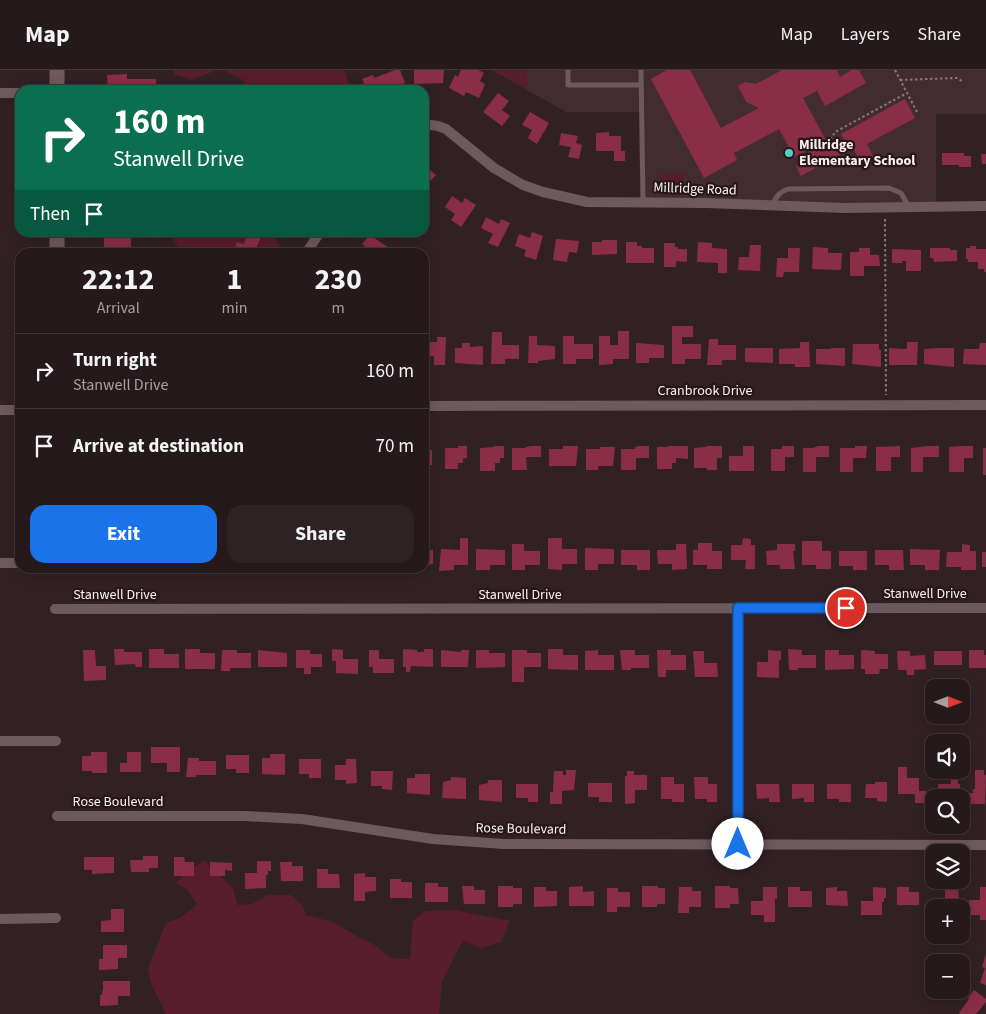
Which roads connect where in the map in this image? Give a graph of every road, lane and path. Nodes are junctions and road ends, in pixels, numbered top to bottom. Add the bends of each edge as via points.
1 (57, 70) edge
2 (568, 70) edge
3 (641, 70) edge
4 (895, 70) edge
5 (900, 80) junction
6 (962, 81) dead end
7 (641, 84) junction
8 (57, 85) edge
9 (15, 92) edge
10 (0, 93) edge
11 (907, 93) junction
12 (917, 112) dead end
13 (429, 125) edge
14 (828, 144) dead end
15 (643, 201) junction
16 (772, 206) junction
17 (986, 206) edge
18 (910, 207) junction
19 (885, 219) dead end
20 (317, 237) edge
21 (310, 248) edge
22 (886, 395) dead end
23 (986, 405) edge
24 (429, 406) edge
25 (0, 410) edge
26 (15, 410) edge
27 (0, 563) edge
28 (15, 563) edge
29 (738, 608) junction
30 (986, 608) edge
31 (55, 609) dead end
32 (0, 741) edge
33 (56, 741) dead end
34 (57, 816) dead end
35 (738, 844) junction
36 (986, 845) edge
37 (0, 918) edge
38 (56, 918) dead end

1 - 8 street
2 - 7 lane via 568,85
3 - 7 lane
4 - 5 path
5 - 6 path via 957,78
5 - 11 path
7 - 15 lane
9 - 10 street
11 - 12 path
11 - 14 path via 835,132
13 - 15 street, Millridge Road via 446,130 503,174 536,190 587,202
15 - 16 street, Millridge Road
16 - 18 street, Millridge Road
16 - 18 lane via 777,195 788,189 889,188 901,193
17 - 18 street, Millridge Road
19 - 22 path
20 - 21 street
23 - 24 street, Cranbrook Drive
25 - 26 street
27 - 28 street
29 - 30 street, Stanwell Drive
29 - 31 street, Stanwell Drive
29 - 35 street
32 - 33 street
34 - 35 street, Rose Boulevard via 302,819 396,835 484,843
35 - 36 street, Rose Boulevard
37 - 38 street

